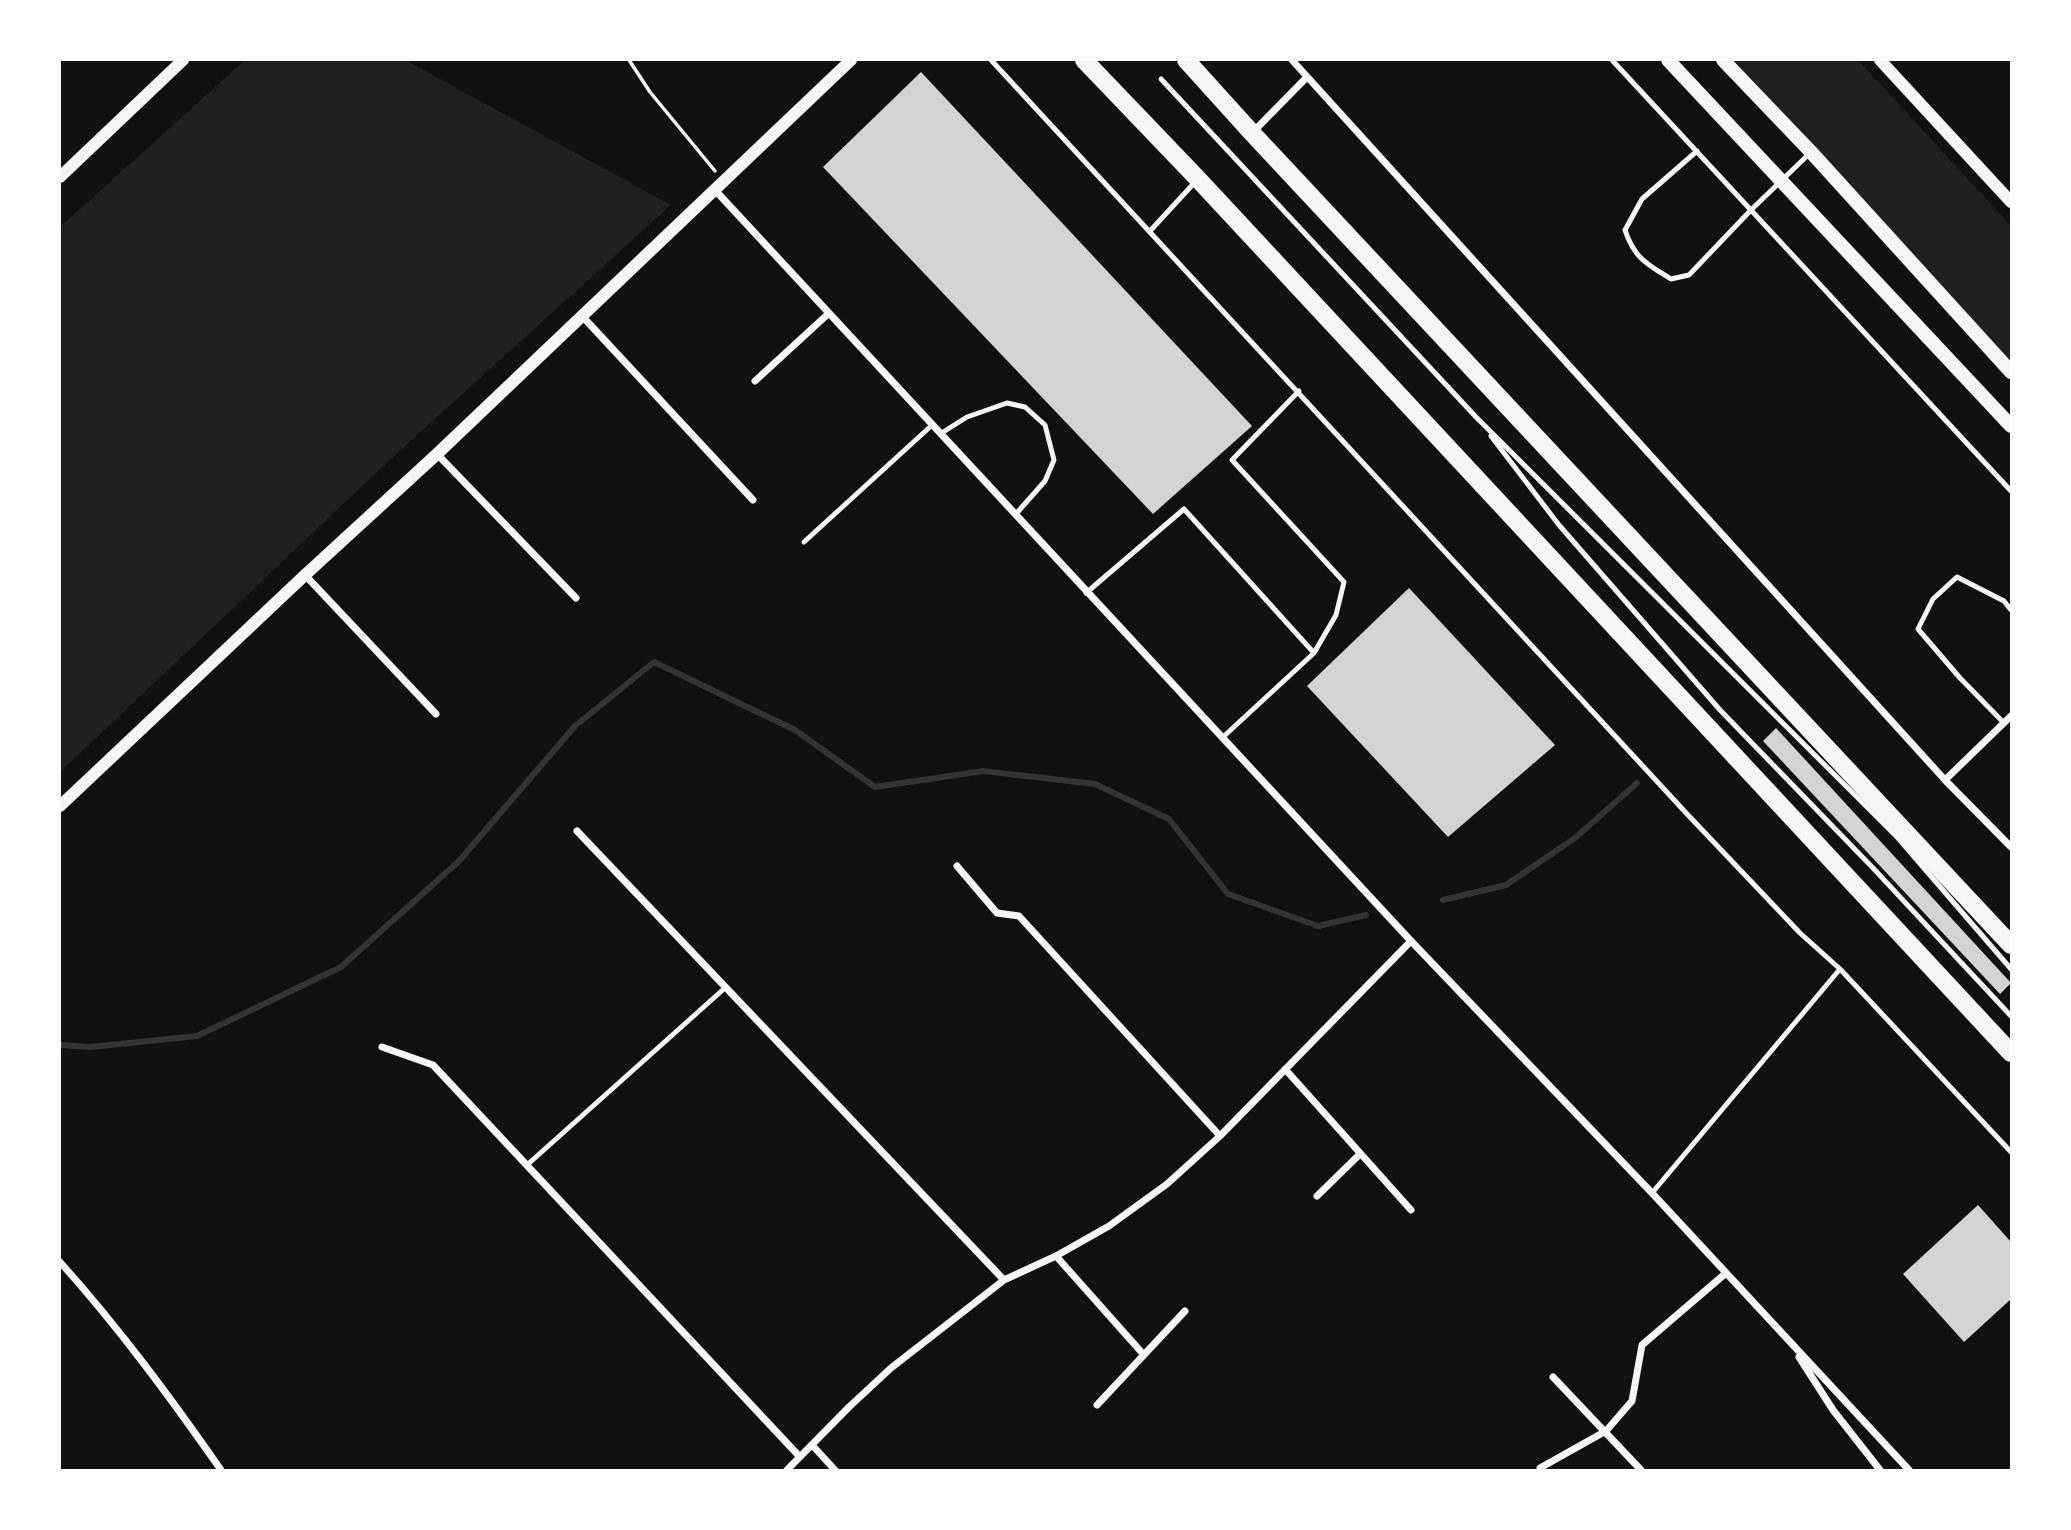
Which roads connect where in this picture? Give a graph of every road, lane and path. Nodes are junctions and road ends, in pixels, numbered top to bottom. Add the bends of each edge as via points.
1 (183, 60) edge
2 (629, 60) edge
3 (851, 60) edge
4 (990, 60) edge
5 (1084, 60) edge
6 (1186, 60) edge
7 (1292, 60) edge
8 (1612, 60) edge
9 (1668, 60) edge
10 (1723, 60) edge
11 (1880, 60) edge
12 (1307, 77) junction
13 (1161, 79) dead end
14 (1252, 133) junction
15 (1697, 151) junction
16 (1811, 152) junction
17 (60, 177) edge
18 (1198, 179) junction
19 (1780, 181) junction
20 (719, 185) junction
21 (2011, 202) edge
22 (1751, 210) junction
23 (1150, 230) junction
24 (828, 314) junction
25 (583, 317) junction
26 (2011, 372) edge
27 (755, 381) dead end
28 (1299, 391) junction
29 (1476, 417) junction
30 (932, 426) junction
31 (2011, 426) edge
32 (939, 435) junction
33 (437, 454) junction
34 (2011, 491) edge
35 (753, 500) dead end
36 (1015, 515) junction
37 (804, 542) dead end
38 (305, 575) junction
39 (1086, 593) junction
40 (576, 598) dead end
41 (2011, 610) edge
42 (1314, 653) junction
43 (436, 714) dead end
44 (2011, 716) edge
45 (2004, 723) junction
46 (1222, 738) junction
47 (1945, 780) junction
48 (60, 806) edge
49 (577, 831) dead end
50 (2011, 847) edge
51 (957, 866) dead end
52 (1411, 942) junction
53 (2011, 945) edge
54 (1840, 969) junction
55 (2011, 969) edge
56 (726, 987) junction
57 (2011, 1016) edge
58 (382, 1046) dead end
59 (2011, 1053) edge
60 (1285, 1069) junction
61 (1220, 1136) junction
62 (2011, 1152) edge
63 (1360, 1154) junction
64 (527, 1165) junction
65 (1653, 1193) junction
66 (1317, 1196) dead end
67 (1412, 1210) dead end
68 (1056, 1256) junction
69 (60, 1262) edge
70 (1726, 1273) junction
71 (1004, 1280) junction
72 (1185, 1311) dead end
73 (1787, 1339) junction
74 (1144, 1355) junction
75 (1553, 1377) dead end
76 (1097, 1405) dead end
77 (1606, 1431) junction
78 (812, 1445) junction
79 (800, 1457) junction
80 (1540, 1468) dead end
81 (221, 1471) edge
82 (787, 1471) edge
83 (835, 1471) edge
84 (1641, 1471) edge
85 (1881, 1471) edge
86 (1909, 1471) edge

1 - 17 street
2 - 20 path
3 - 20 street
4 - 23 lane
5 - 18 main road
6 - 14 main road
7 - 12 street
8 - 15 lane
9 - 19 main road
10 - 16 main road
11 - 21 street
12 - 14 street
12 - 47 street
13 - 29 lane
14 - 53 main road
15 - 22 lane
15 - 22 lane via 1642,199 1625,230 1631,248 1671,279 1689,275
16 - 19 lane
16 - 26 main road
18 - 23 lane
18 - 59 main road
19 - 22 lane
19 - 31 main road
20 - 24 street
20 - 25 street
22 - 34 lane
23 - 28 lane
24 - 27 street
24 - 30 street
25 - 33 street
25 - 35 street
28 - 42 lane via 1233,460 1344,582 1336,615
28 - 54 lane via 1688,814
29 - 55 lane via 1898,838
29 - 57 lane via 1559,525 1720,710
30 - 32 street
30 - 37 lane
32 - 36 street
32 - 36 lane via 967,417 1007,403 1025,407 1045,425 1054,460 1045,481
33 - 38 street
33 - 40 street
36 - 39 street
38 - 43 street
38 - 48 street
39 - 42 lane via 1184,509
39 - 46 street
41 - 45 lane via 2004,601 1957,577 1933,599 1918,629
42 - 46 lane
44 - 45 street
45 - 47 street
46 - 52 street
47 - 50 street
49 - 56 street
51 - 61 street via 997,913 1019,916
52 - 60 street
52 - 65 street
54 - 62 lane
54 - 65 lane
56 - 64 lane
56 - 71 street
58 - 64 street via 433,1065
60 - 61 street
60 - 63 street
61 - 68 street via 1167,1184 1110,1226
63 - 66 street
63 - 67 street
64 - 79 street
65 - 70 street
68 - 71 street
68 - 74 street
69 - 81 street via 116,1326
70 - 73 street
70 - 77 street via 1642,1345 1632,1401
71 - 78 street via 891,1368
72 - 74 street
73 - 85 street via 1833,1410
73 - 86 street
74 - 76 street
75 - 77 street
77 - 80 street
77 - 84 street
78 - 79 street
78 - 83 street
79 - 82 street

